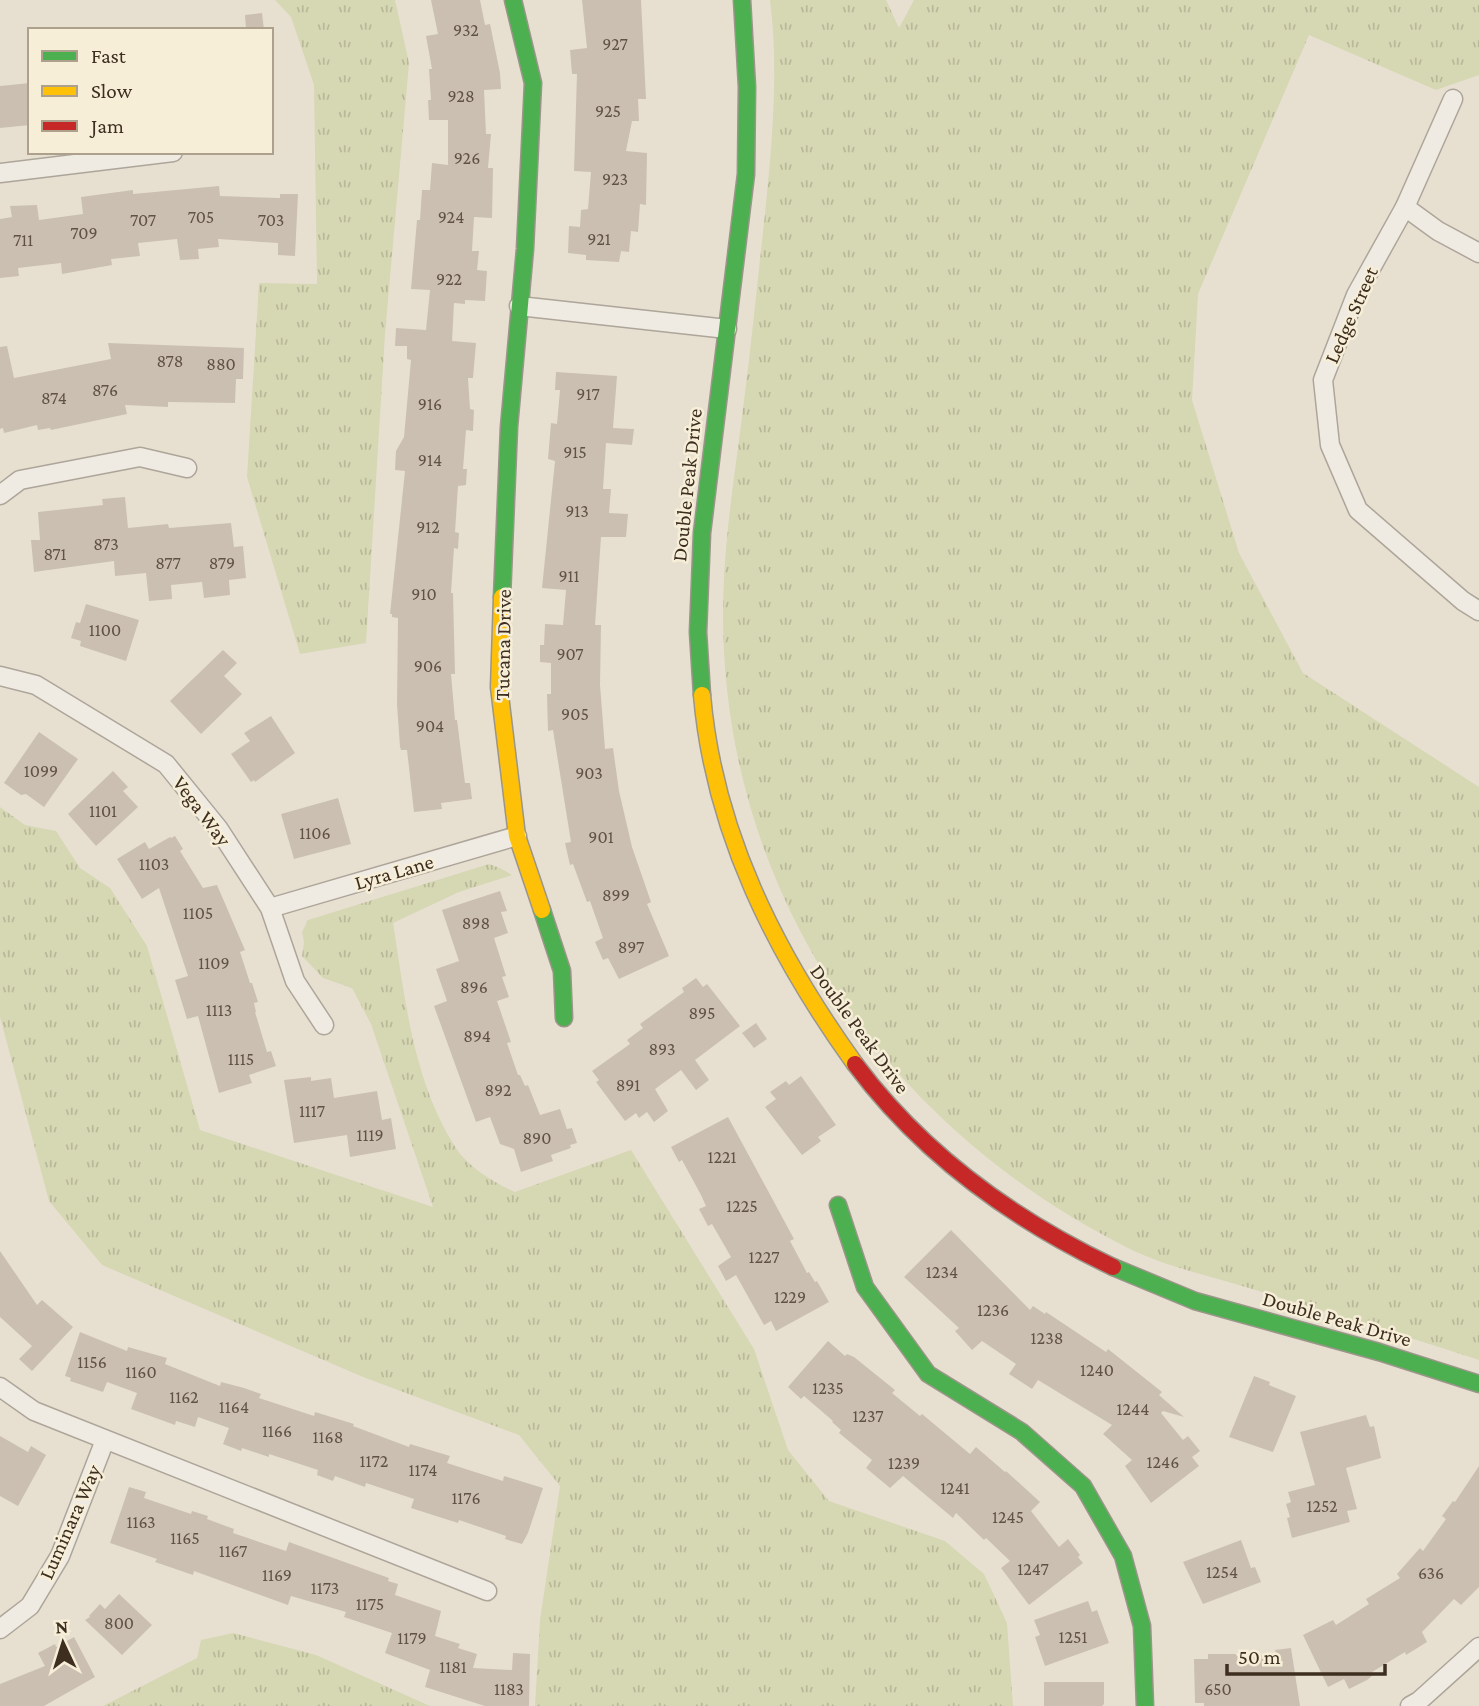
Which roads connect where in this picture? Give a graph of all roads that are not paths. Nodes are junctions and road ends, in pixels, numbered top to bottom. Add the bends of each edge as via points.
1 (513, 0) edge
2 (742, 0) edge
3 (1453, 99) dead end
4 (157, 154) edge
5 (0, 173) edge
6 (1405, 207) junction
7 (1479, 253) edge
8 (519, 306) junction
9 (727, 329) junction
10 (187, 468) dead end
11 (0, 495) edge
12 (1479, 611) edge
13 (0, 676) edge
14 (517, 836) junction
15 (270, 908) junction
16 (564, 1018) dead end
17 (324, 1025) dead end
18 (838, 1205) dead end
19 (1479, 1384) edge
20 (0, 1387) edge
21 (105, 1440) junction
22 (487, 1591) dead end
23 (0, 1629) edge
24 (1479, 1647) edge
25 (1145, 1706) edge
26 (1410, 1706) edge

1 - 8 street, Tucana Drive via 533,83
2 - 9 street, Double Peak Drive via 746,172
3 - 6 street, Ledge Street
4 - 5 street
6 - 7 street
6 - 12 street, Ledge Street via 1356,295 1323,380 1330,445 1358,510
8 - 9 street
8 - 14 street, Tucana Drive via 509,427 499,687
9 - 19 street, Double Peak Drive via 698,592 697,652 705,732 727,822 757,905 823,1022 877,1093 934,1152 977,1188 1034,1225 1108,1265 1193,1300
10 - 11 street via 140,457 20,480
13 - 15 street, Vega Way via 36,685 166,764 218,828
14 - 15 street, Lyra Lane
14 - 16 street, Tucana Drive via 562,971
15 - 17 street, Vega Way via 295,981
18 - 25 street via 864,1287 928,1374 1022,1432 1083,1486 1123,1556 1142,1626
20 - 21 street via 34,1411
21 - 22 street
21 - 23 street, Luminara Way via 60,1556 30,1606
24 - 26 street

